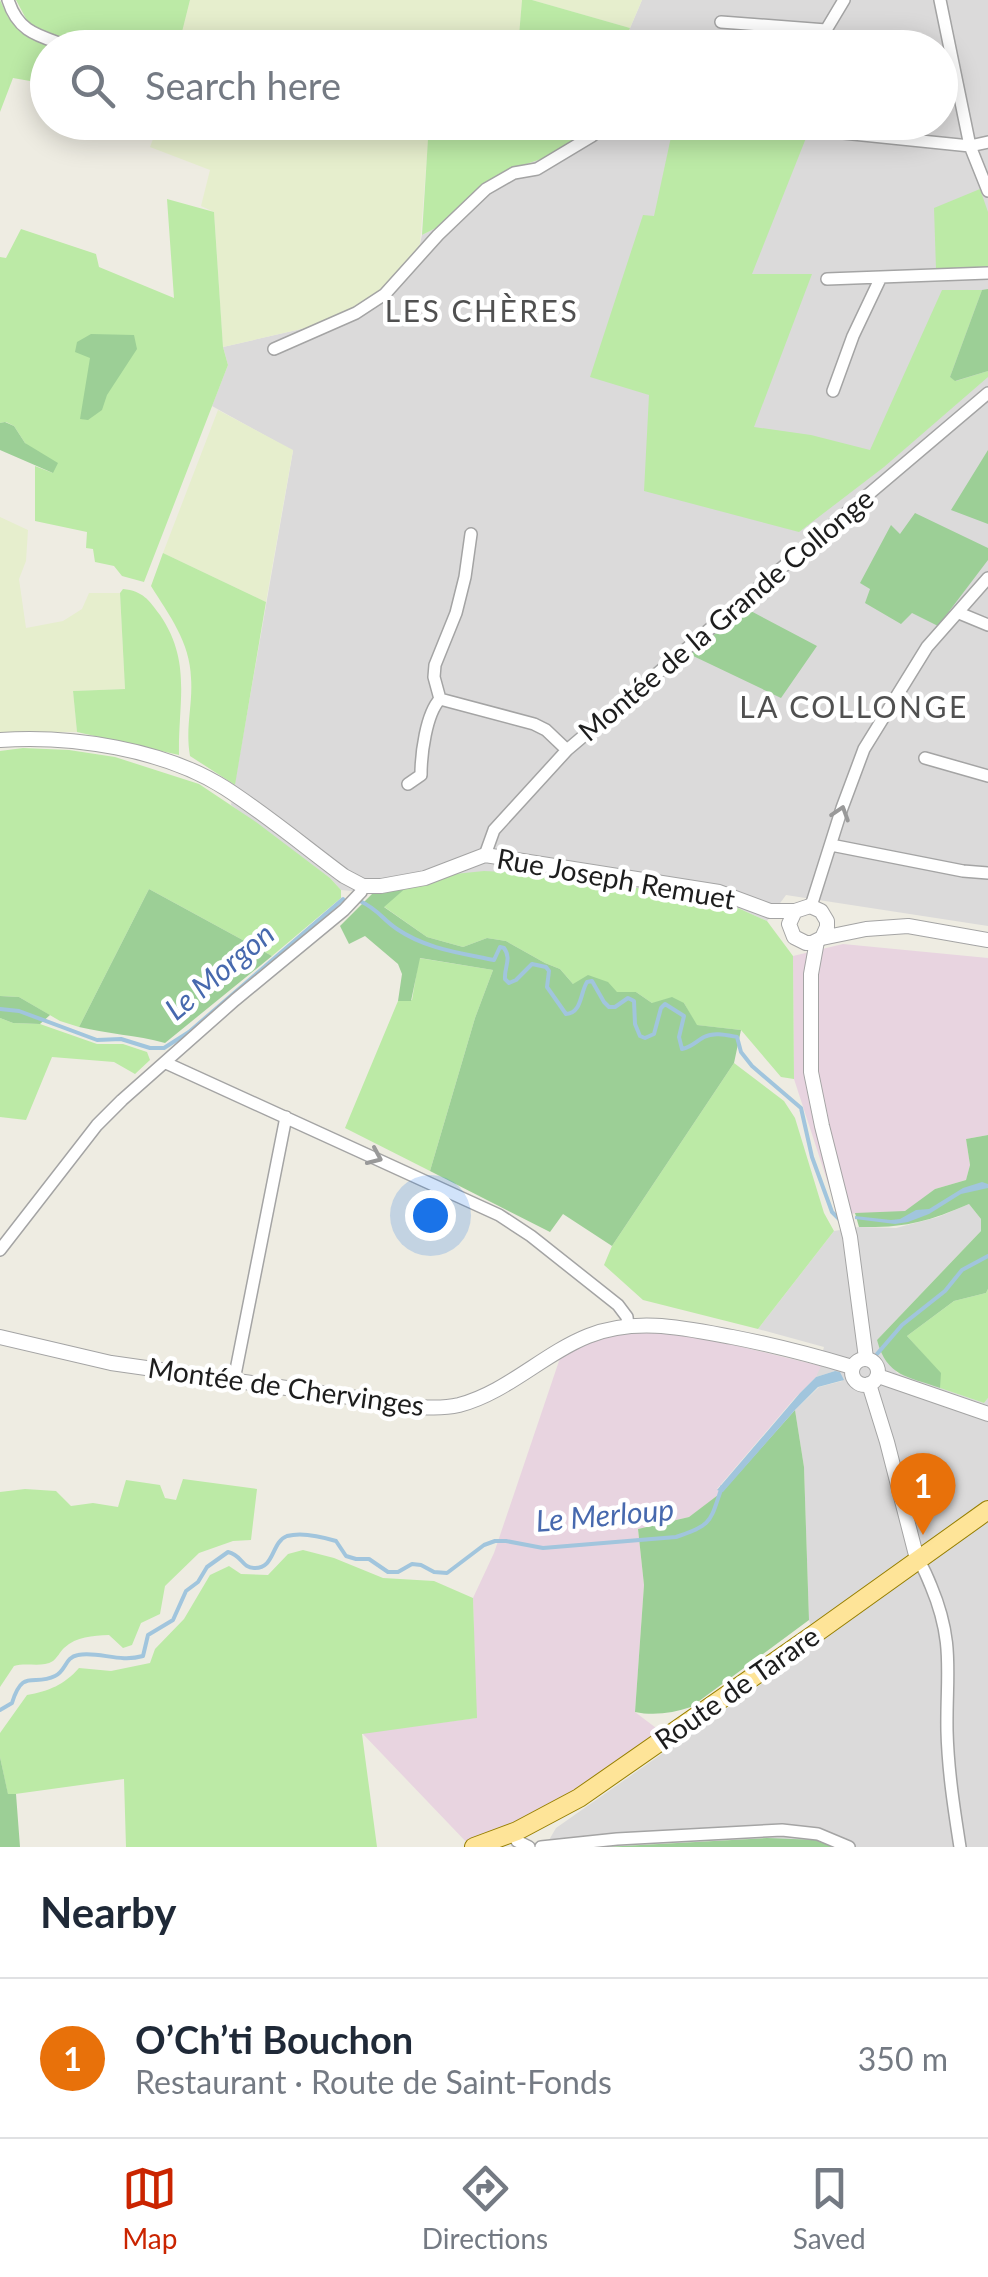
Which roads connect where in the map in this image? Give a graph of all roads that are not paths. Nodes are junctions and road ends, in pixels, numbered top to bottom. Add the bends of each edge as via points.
1 (8, 0) edge
2 (844, 0) edge
3 (940, 0) edge
4 (721, 22) dead end
5 (946, 30) edge
6 (30, 32) edge
7 (958, 88) edge
8 (585, 140) edge
9 (912, 140) edge
10 (988, 142) edge
11 (970, 146) junction
12 (988, 190) edge
13 (988, 272) edge
14 (881, 277) junction
15 (826, 279) dead end
16 (274, 349) dead end
17 (833, 391) dead end
18 (988, 393) edge
19 (471, 534) dead end
20 (988, 578) edge
21 (959, 613) junction
22 (988, 625) edge
23 (440, 698) junction
24 (0, 740) edge
25 (567, 750) junction
26 (925, 758) dead end
27 (988, 776) edge
28 (408, 784) dead end
29 (832, 845) junction
30 (484, 855) junction
31 (988, 872) edge
32 (363, 886) junction
33 (811, 906) junction
34 (770, 911) junction
35 (795, 911) junction
36 (825, 915) junction
37 (866, 929) junction
38 (792, 933) junction
39 (820, 940) junction
40 (988, 940) edge
41 (812, 974) junction
42 (166, 1063) junction
43 (286, 1117) junction
44 (0, 1250) edge
45 (628, 1326) junction
46 (0, 1337) edge
47 (866, 1358) junction
48 (852, 1367) junction
49 (234, 1380) junction
50 (874, 1380) junction
51 (988, 1414) edge
52 (988, 1510) edge
53 (917, 1559) junction
54 (512, 1832) junction
55 (474, 1847) edge
56 (529, 1847) edge
57 (541, 1847) edge
58 (849, 1847) edge
59 (960, 1847) edge

1 - 6 street
2 - 4 street via 826,30
3 - 5 street
7 - 11 street
8 - 16 street via 486,190 385,294
9 - 11 street
10 - 11 street
11 - 12 street
13 - 14 street
14 - 15 street
14 - 17 street
18 - 25 street, Montée de la Grande Collonge
19 - 23 street via 460,595 436,665
20 - 21 street
21 - 22 street
29 -> 21 street via 864,749 928,647
23 - 25 street via 534,724
23 - 28 street via 421,775
24 - 32 street via 112,746 184,768 223,786
25 - 30 street, Montée de la Grande Collonge via 494,830
26 - 27 street
29 - 31 street
29 - 33 street
30 - 32 street, Rue Joseph Remuet via 425,878
30 - 34 street, Rue Joseph Remuet via 719,892
32 - 42 street via 344,910
33 - 35 street
33 - 36 street
34 - 35 street, Rue Joseph Remuet
34 - 38 street
35 - 38 street
36 - 37 street
36 - 39 street
37 - 39 street
37 - 40 street via 908,926
38 - 39 street via 806,943
38 - 41 street
39 - 41 street
41 - 47 street via 811,1072 850,1237
42 - 43 street
42 - 44 street via 97,1125
43 -> 45 street via 499,1215 618,1305
43 - 49 street
45 - 48 street, Montée de Chervinges via 688,1328
45 - 49 street, Montée de Chervinges via 588,1337 456,1406 404,1406
46 - 49 street, Montée de Chervinges via 111,1363
47 - 48 street
47 - 50 street via 876,1363
48 - 50 street via 855,1381
50 - 51 street
50 - 53 street
52 - 53 main road, Route de Tarare
53 - 54 main road, Route de Tarare via 579,1798
53 - 59 street via 946,1630 947,1731
54 - 55 main road, Route de Tarare
54 - 56 street
57 - 58 street via 782,1830

